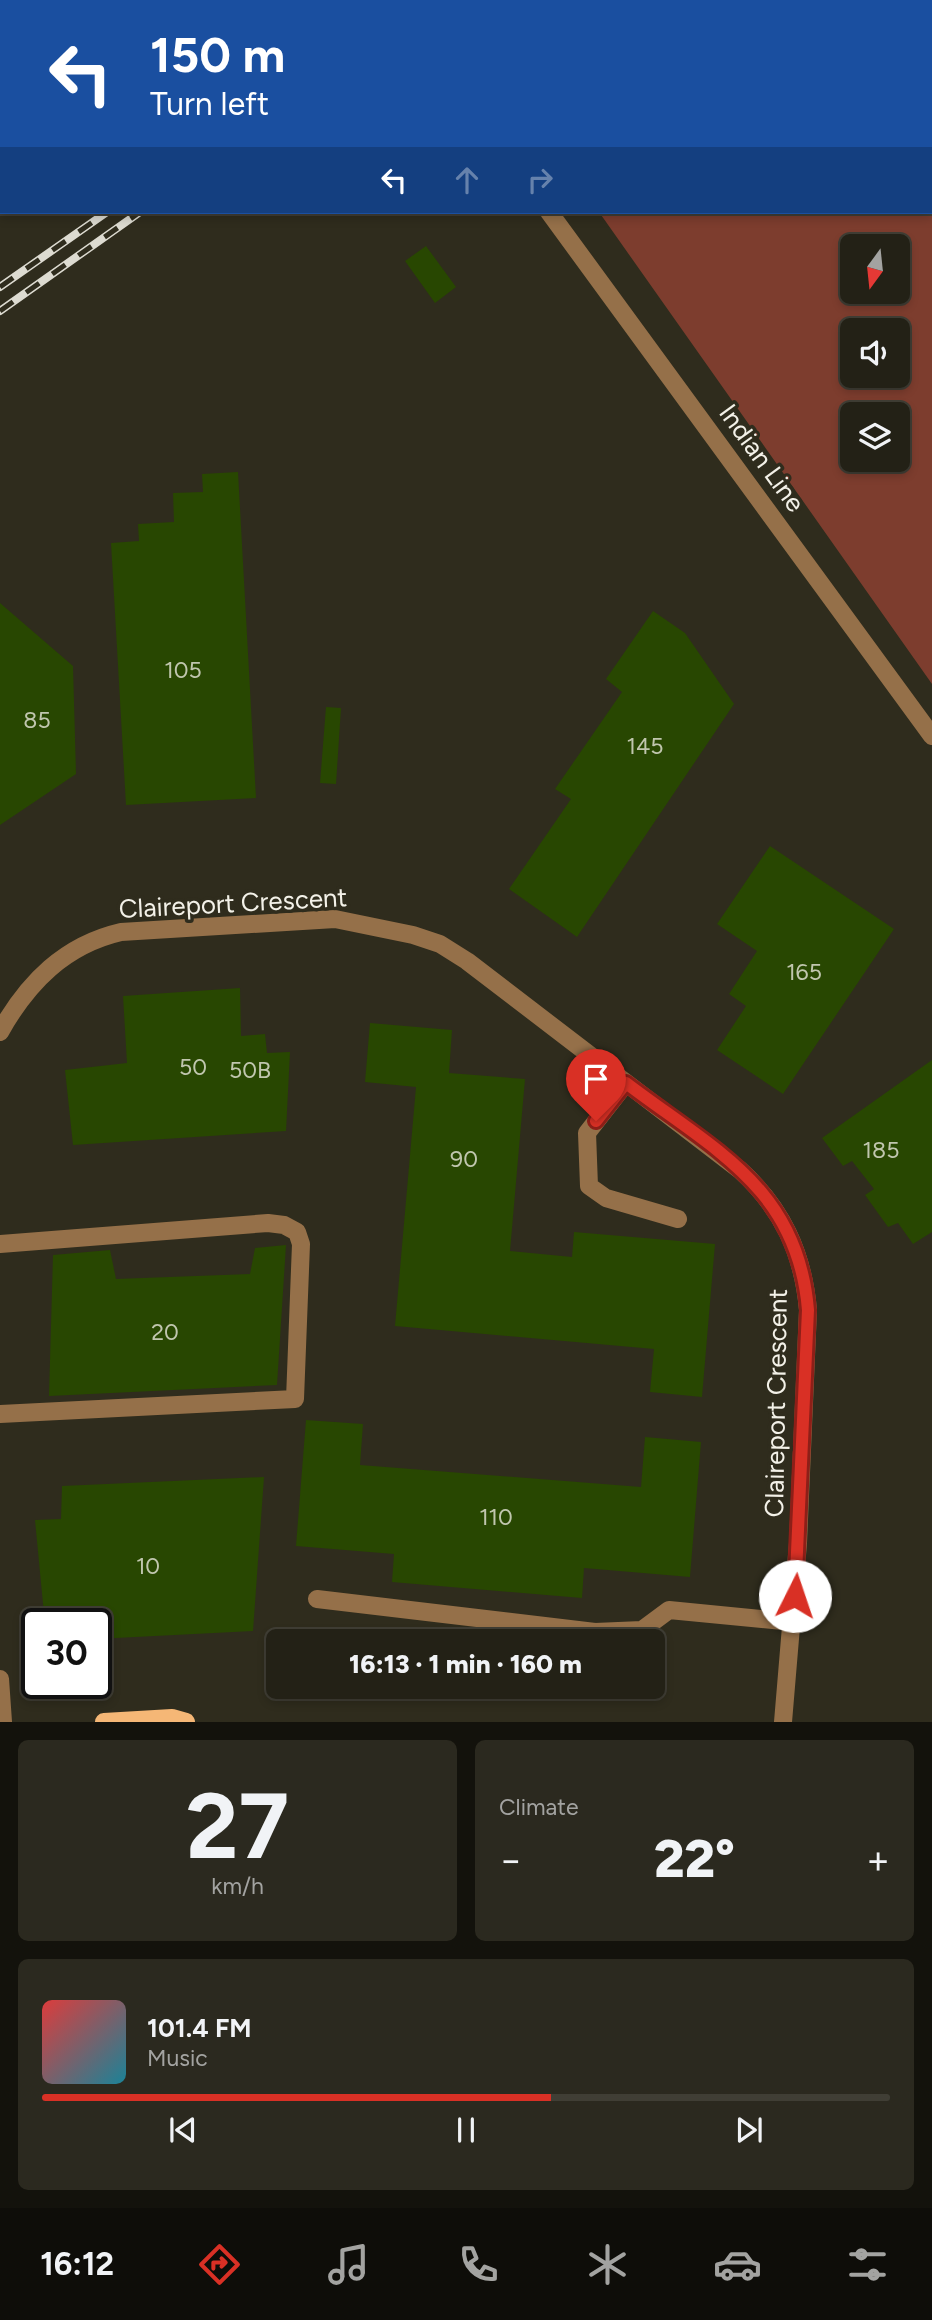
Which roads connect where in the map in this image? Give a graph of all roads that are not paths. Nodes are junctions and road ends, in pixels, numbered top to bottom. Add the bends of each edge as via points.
1 (550, 214) edge
2 (932, 736) edge
3 (8, 1004) edge
4 (0, 1032) edge
5 (626, 1083) junction
6 (678, 1219) dead end
7 (0, 1244) edge
8 (0, 1414) edge
9 (317, 1599) dead end
10 (793, 1622) junction
11 (0, 1679) edge
12 (3, 1721) edge
13 (104, 1721) edge
14 (186, 1721) edge
15 (783, 1721) edge

1 - 2 street, Indian Line
3 - 4 street, Claireport Crescent
3 - 5 street, Claireport Crescent via 93,938 121,932 335,919 440,944
5 - 6 street via 587,1133 589,1186 606,1198
5 - 10 street, Claireport Crescent via 764,1192 795,1245 805,1277 808,1310
7 - 8 street via 268,1223 297,1232 302,1244 295,1399
9 - 10 street via 595,1632 642,1630 669,1610
10 - 15 street, Claireport Crescent
11 - 12 street
13 - 14 main road

